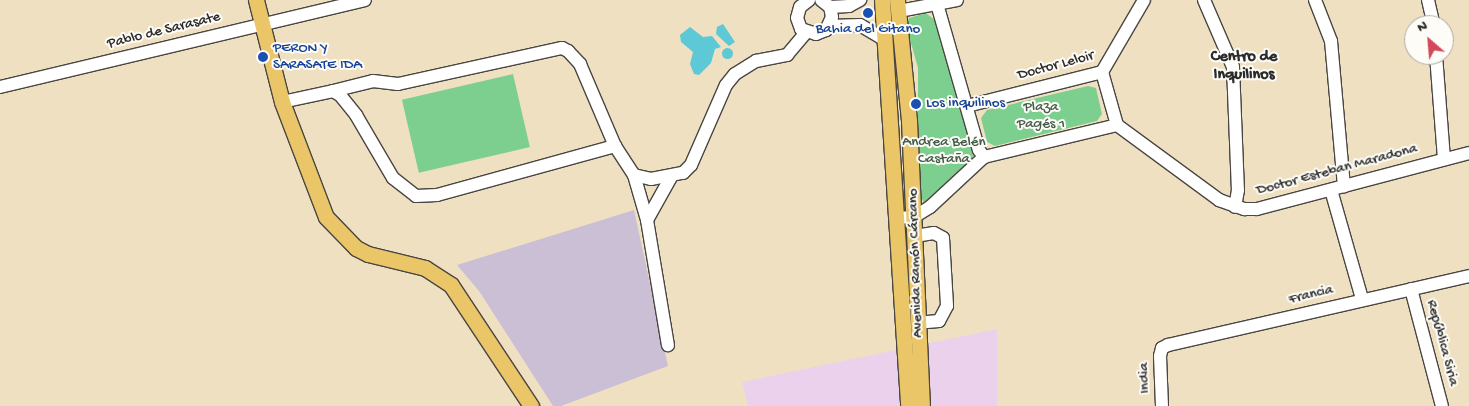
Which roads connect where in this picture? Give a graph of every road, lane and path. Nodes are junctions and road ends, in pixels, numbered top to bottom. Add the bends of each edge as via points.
1 (256, 0) edge
2 (365, 0) edge
3 (809, 0) edge
4 (882, 0) edge
5 (957, 0) edge
6 (1144, 0) edge
7 (1204, 0) edge
8 (1315, 0) edge
9 (1428, 0) edge
10 (859, 1) edge
11 (825, 4) edge
12 (937, 4) junction
13 (898, 6) edge
14 (1432, 15) edge
15 (262, 24) junction
16 (860, 25) junction
17 (829, 26) junction
18 (806, 32) junction
19 (885, 40) junction
20 (1437, 65) edge
21 (1102, 72) junction
22 (0, 87) edge
23 (333, 91) junction
24 (282, 102) junction
25 (967, 106) junction
26 (890, 111) junction
27 (1117, 125) junction
28 (615, 146) junction
29 (1469, 153) edge
30 (984, 157) junction
31 (1444, 159) junction
32 (634, 176) junction
33 (671, 177) junction
34 (1344, 186) junction
35 (1331, 190) junction
36 (1235, 207) junction
37 (914, 217) junction
38 (896, 218) junction
39 (647, 220) junction
40 (915, 236) junction
41 (1469, 276) edge
42 (1411, 289) junction
43 (1362, 299) junction
44 (910, 323) junction
45 (668, 345) dead end
46 (1162, 348) joint
47 (531, 406) edge
48 (908, 406) edge
49 (922, 406) edge
50 (1162, 406) edge
51 (1442, 406) edge

1 - 15 main road
2 - 15 street, Pablo de Sarasate
3 - 18 street via 797,12 798,24
4 - 19 main road, Avenida Ramón Cárcano
5 - 12 street
6 - 21 street, Doctor Leloir
7 - 36 street via 1233,67 1238,190
8 - 34 street via 1331,41
9 - 14 street
10 - 11 street
10 - 16 street
11 - 17 street via 832,17
12 - 13 street
12 - 25 street
13 - 37 main road, Avenida Ramón Cárcano
15 - 22 street, Pablo de Sarasate
15 - 24 main road
16 - 17 street
16 - 19 street
17 - 18 street via 816,34
18 - 33 street via 787,55 756,61 735,74 726,85 691,164 683,173
19 - 26 main road, Avenida Ramón Cárcano
20 - 31 street
21 - 25 street, Doctor Leloir
21 - 27 street
23 - 24 street
23 - 28 street via 349,103 394,178 416,196 437,195
23 - 28 street via 373,81 398,84 562,48 580,64
24 - 47 main road via 321,207 336,230 368,254 424,268 451,285
25 - 30 street via 978,150
26 - 37 main road via 899,132 903,210
26 - 38 main road, Avenida Ramón Cárcano
27 - 30 street
27 - 36 street, Doctor Esteban Maradona via 1219,200
28 - 32 street
29 - 31 street, Doctor Esteban Maradona
30 - 37 street
31 - 34 street, Doctor Esteban Maradona
32 - 33 street via 651,179
32 - 39 street
33 - 39 street
34 - 35 street, Doctor Esteban Maradona
35 - 36 street, Doctor Esteban Maradona via 1257,208
35 - 43 street
37 - 38 street
37 - 40 main road, Avenida Ramón Cárcano
38 - 44 main road, Avenida Ramón Cárcano
39 - 45 street
40 - 44 main road, Avenida Ramón Cárcano
40 - 44 street via 934,232 943,238 948,306 938,321
41 - 42 street, Francia
42 - 43 street, Francia
42 - 51 street, República Siria
43 - 46 street, Francia
44 - 48 main road
44 - 49 main road, Avenida Ramón Cárcano
46 - 50 street, India

